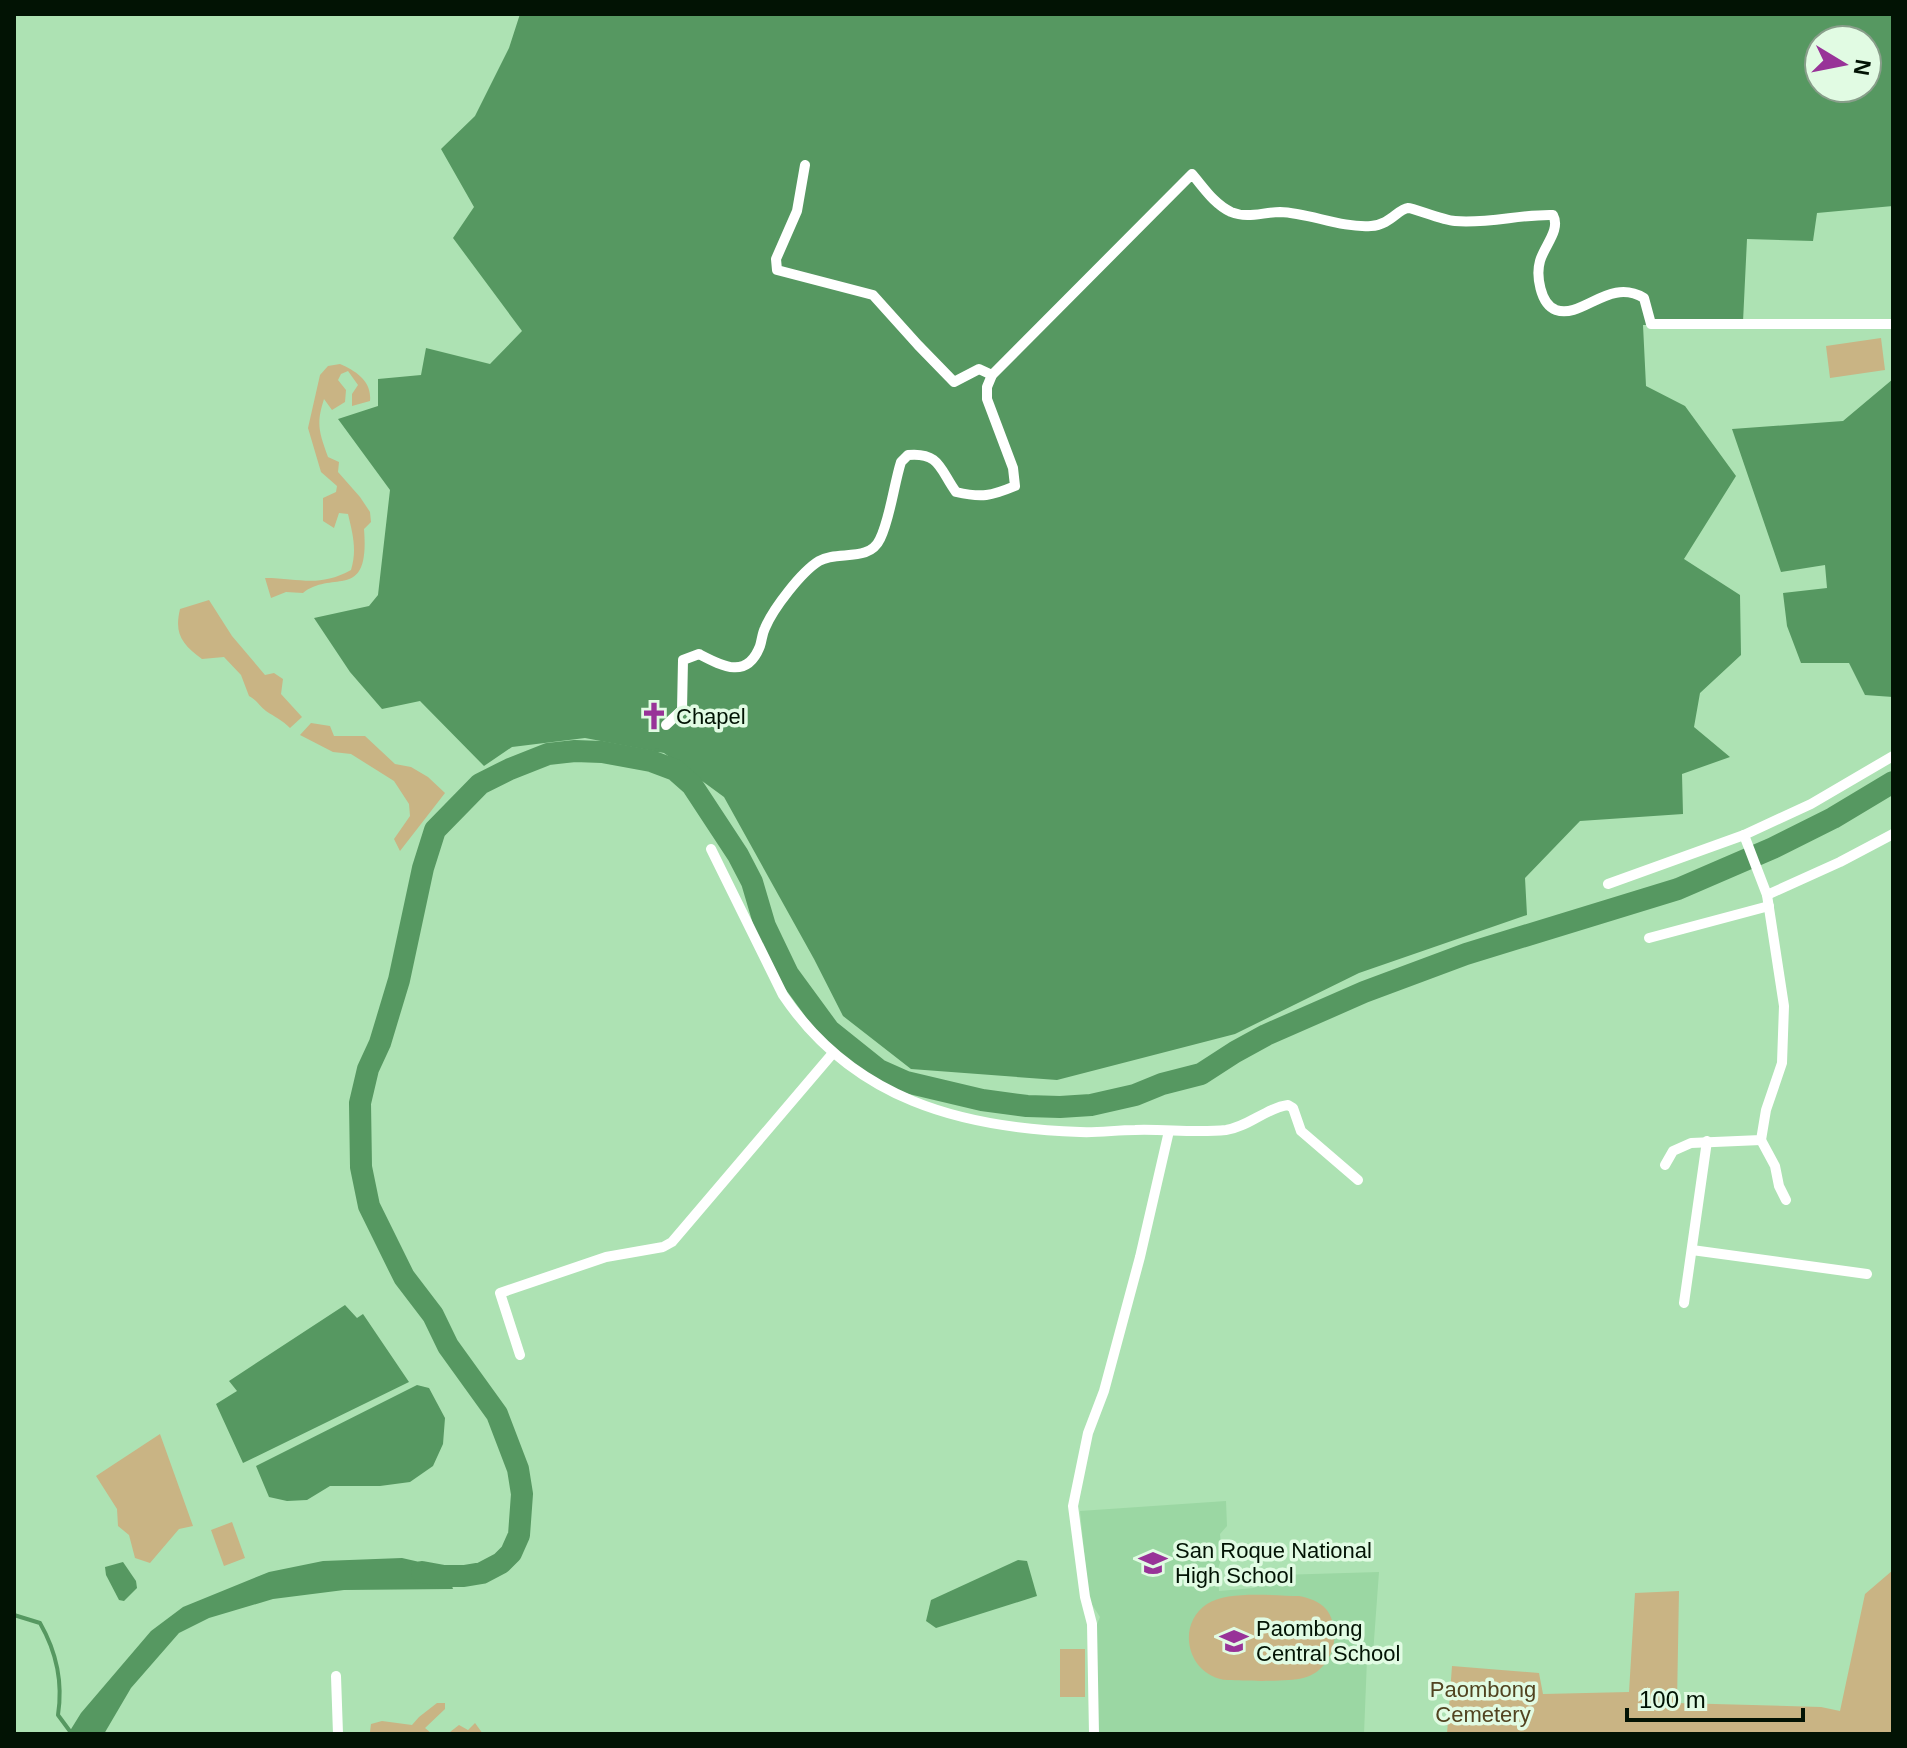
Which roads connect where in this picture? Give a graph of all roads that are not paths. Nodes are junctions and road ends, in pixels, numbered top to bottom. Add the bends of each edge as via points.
1 (805, 165) dead end
2 (1893, 324) edge
3 (992, 375) junction
4 (666, 725) dead end
5 (1893, 756) edge
6 (1893, 834) edge
7 (1744, 835) junction
8 (711, 849) dead end
9 (1608, 884) dead end
10 (1768, 901) junction
11 (1649, 938) dead end
12 (833, 1053) junction
13 (1169, 1131) junction
14 (1761, 1140) junction
15 (1707, 1141) junction
16 (1665, 1165) dead end
17 (1358, 1180) dead end
18 (1786, 1200) dead end
19 (1692, 1250) junction
20 (1867, 1274) dead end
21 (1684, 1303) dead end
22 (520, 1355) dead end
23 (336, 1676) dead end
24 (338, 1734) edge
25 (1094, 1734) edge

1 - 3 street via 797,211 776,268 873,295 954,382 973,370
2 - 3 street via 1651,324 1644,298 1637,293 1613,293 1566,311 1554,309 1544,299 1539,274 1555,228 1553,215 1456,222 1405,208 1392,220 1370,226 1293,213 1242,216 1223,208 1192,174
3 - 4 street via 987,399 1015,486 990,496 956,492 936,460 908,455 901,462 880,541 867,552 821,560 806,572 774,610 750,661 723,668 699,654 683,660 682,710
5 - 7 street
6 - 10 street
7 - 9 street
7 - 10 street
8 - 12 street via 783,995
10 - 11 street
10 - 14 street via 1784,1006 1782,1063
12 - 13 street via 917,1104 969,1121 1081,1132
12 - 22 street via 672,1242 606,1257 500,1293
13 - 17 street via 1230,1129 1288,1105 1301,1131
13 - 25 street via 1073,1506 1092,1624
14 - 15 street
14 - 18 street
15 - 16 street via 1673,1151
15 - 19 street
19 - 20 street
19 - 21 street
23 - 24 street

